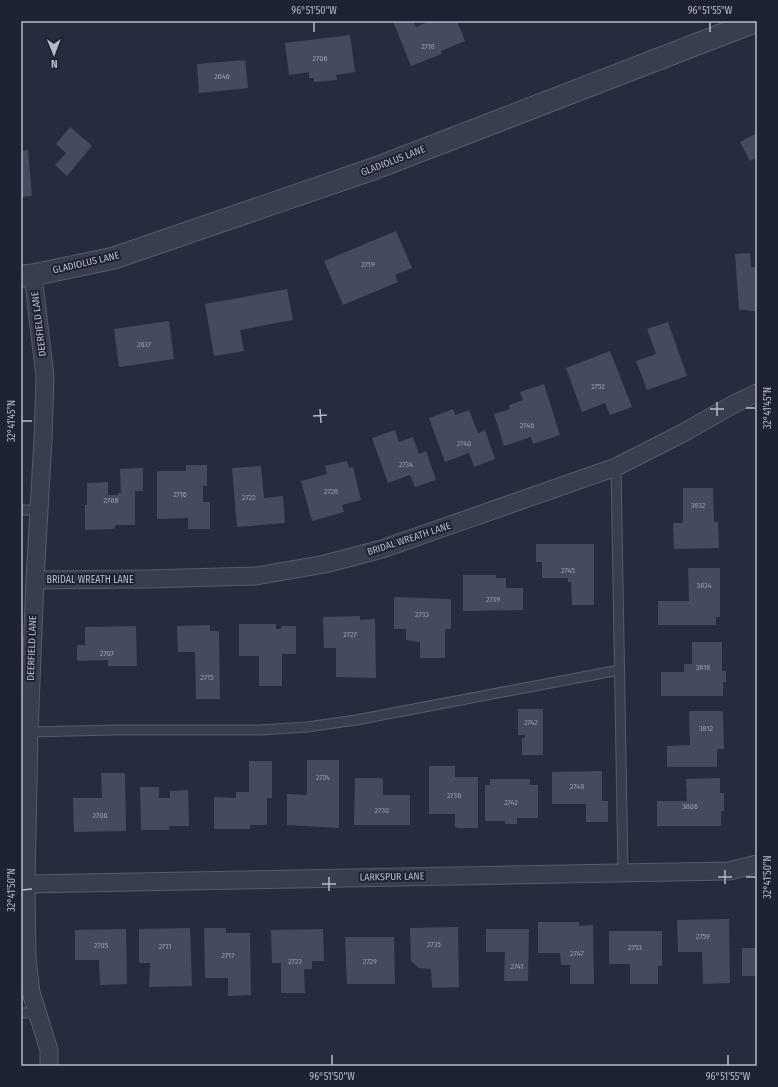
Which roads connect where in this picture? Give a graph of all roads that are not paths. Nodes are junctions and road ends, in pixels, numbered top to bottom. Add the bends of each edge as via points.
1 (757, 21) edge
2 (27, 275) edge
3 (757, 393) edge
4 (616, 467) junction
5 (21, 510) edge
6 (39, 510) junction
7 (35, 580) junction
8 (619, 670) junction
9 (29, 732) junction
10 (757, 864) edge
11 (623, 872) junction
12 (26, 884) junction
13 (29, 1013) edge
14 (49, 1066) edge

1 - 2 street, GLADIOLUS LANE via 376,168 114,258
2 - 6 street, DEERFIELD LANE via 45,377
3 - 4 street, BRIDAL WREATH LANE
4 - 7 street, BRIDAL WREATH LANE via 382,549 325,564 256,576 147,580
4 - 8 lane
5 - 6 lane
6 - 7 street, DEERFIELD LANE
7 - 9 street, DEERFIELD LANE
8 - 9 lane via 307,727 260,730
8 - 11 lane
9 - 12 street, DEERFIELD LANE
10 - 11 street, LARKSPUR LANE via 729,871
11 - 12 street, LARKSPUR LANE
12 - 13 street, DEERFIELD LANE via 27,958 31,992
13 - 14 street, DEERFIELD LANE via 49,1050

